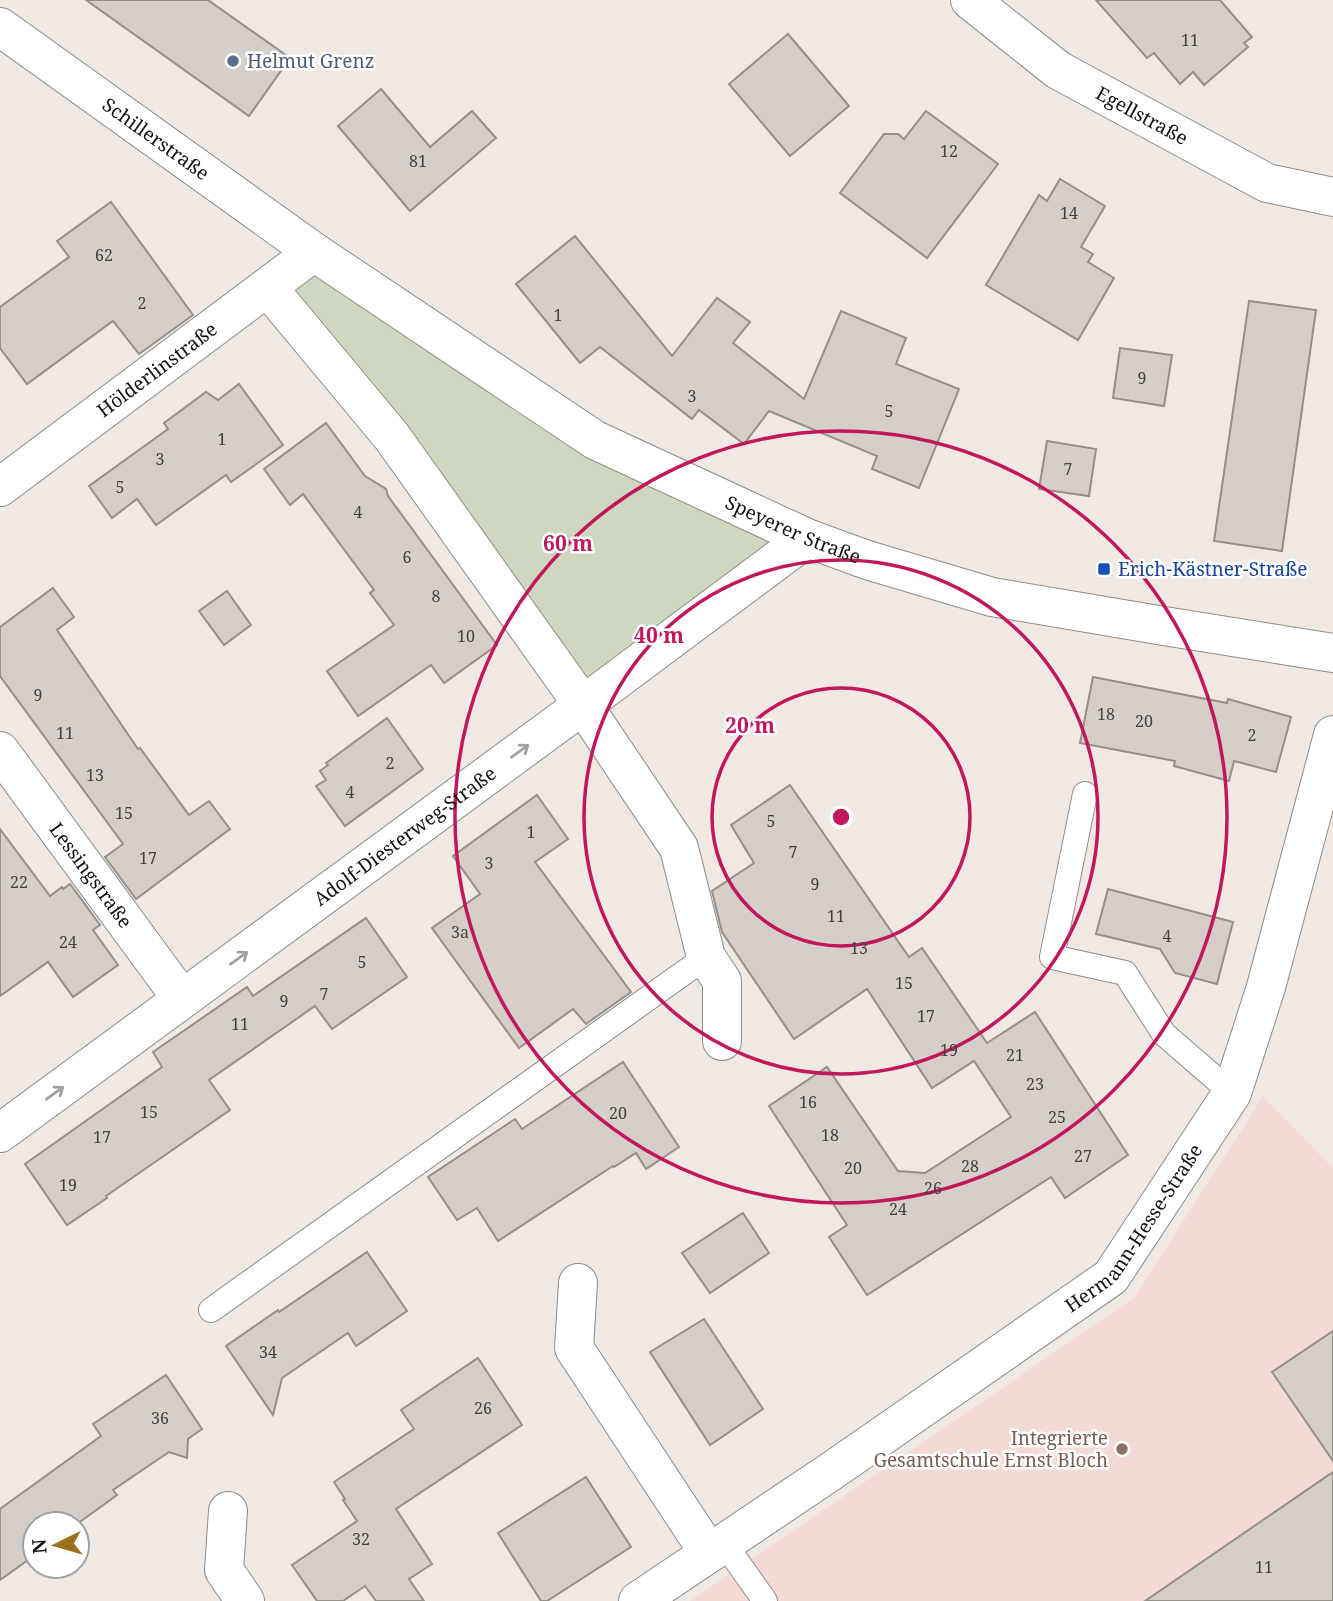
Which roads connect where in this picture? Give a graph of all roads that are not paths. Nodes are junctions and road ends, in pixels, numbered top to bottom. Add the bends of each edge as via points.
1 (970, 0) edge
2 (0, 27) edge
3 (1333, 197) edge
4 (314, 252) junction
5 (268, 288) junction
6 (0, 487) edge
7 (807, 538) junction
8 (1333, 653) edge
9 (583, 705) junction
10 (1333, 735) edge
11 (0, 751) edge
12 (1085, 794) dead end
13 (706, 957) junction
14 (183, 999) junction
15 (722, 1041) dead end
16 (1232, 1093) junction
17 (0, 1133) edge
18 (578, 1283) dead end
19 (211, 1310) dead end
20 (228, 1511) dead end
21 (717, 1548) junction
22 (244, 1601) edge
23 (638, 1601) edge
24 (765, 1601) edge

1 - 3 street, Egellstraße via 1069,76 1268,183
2 - 4 street, Schillerstraße
4 - 5 street, Hölderlinstraße
4 - 7 street, Speyerer Straße via 595,440
5 - 6 street, Hölderlinstraße
5 - 9 street via 392,437
7 - 8 street, Speyerer Straße via 992,597
7 - 9 street, Adolf-Diesterweg-Straße
9 - 13 street via 679,848
14 -> 9 street, Adolf-Diesterweg-Straße
10 - 16 street, Hermann-Hesse-Straße via 1266,987
11 - 14 street, Lessingstraße
12 - 16 lane via 1052,957 1125,973 1164,1034
13 - 15 street via 722,981
13 - 19 lane
17 -> 14 street, Adolf-Diesterweg-Straße
16 - 21 street, Hermann-Hesse-Straße via 1111,1277
18 - 21 street via 573,1348
20 - 22 street via 224,1570
21 - 23 street, Hermann-Hesse-Straße
21 - 24 lane

